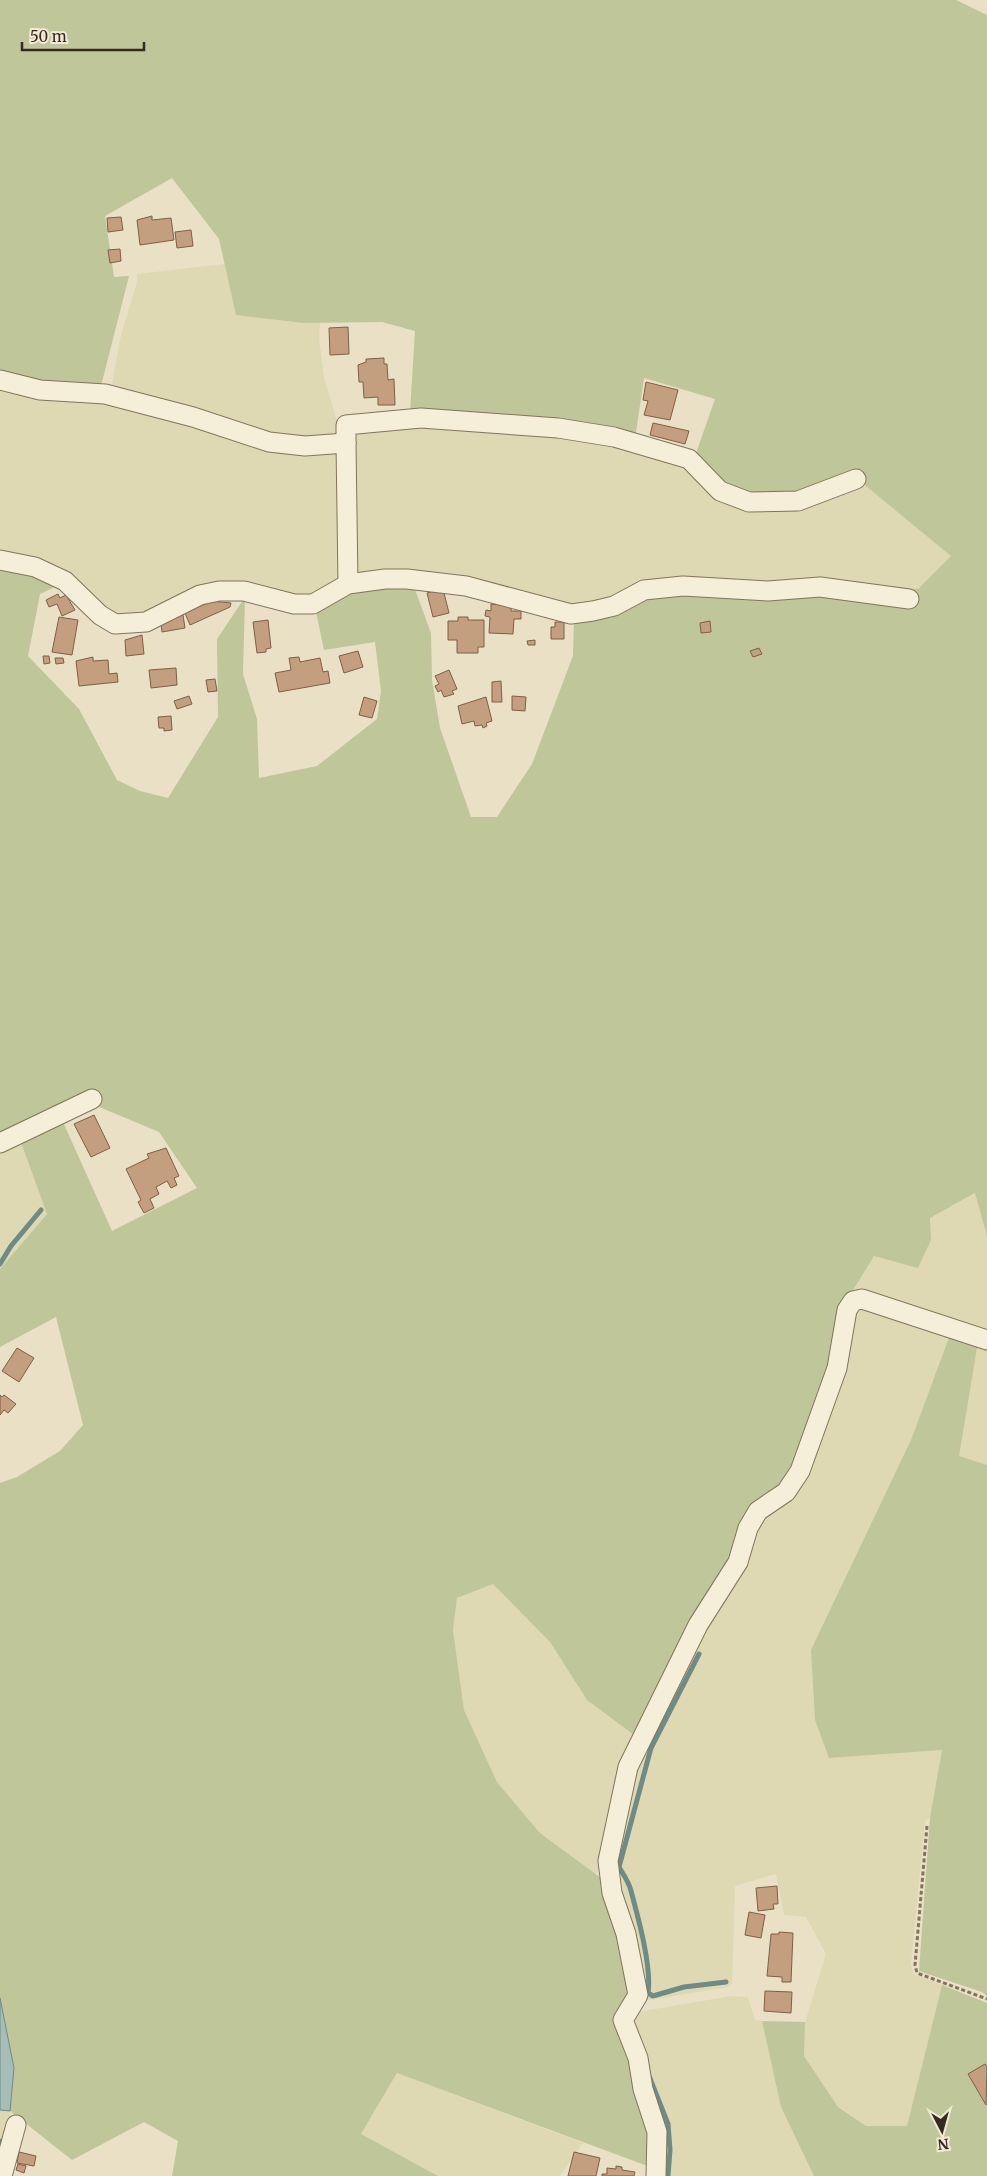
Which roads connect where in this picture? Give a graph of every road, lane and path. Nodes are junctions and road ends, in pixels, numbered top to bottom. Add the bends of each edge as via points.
1 (0, 380) edge
2 (346, 443) junction
3 (856, 479) dead end
4 (0, 560) edge
5 (348, 584) junction
6 (910, 598) dead end
7 (92, 1099) dead end
8 (0, 1143) edge
9 (987, 1340) edge
10 (927, 1826) dead end
11 (987, 1999) edge
12 (16, 2125) dead end
13 (2, 2176) edge
14 (656, 2176) edge

1 - 2 street via 40,390 105,394 193,417 269,442 304,446
2 - 3 street via 346,425 421,418 558,428 614,437 690,459 720,491 749,502 798,501
2 - 5 street
4 - 5 street via 35,567 65,581 100,615 115,624 146,622 200,595 219,591 244,591 294,604 313,604
5 - 6 street via 407,579 466,586 571,614 614,606 644,590 683,586 768,591 820,587
7 - 8 street
9 - 14 street via 862,1299 853,1301 848,1310 837,1368 800,1471 786,1492 758,1511 751,1522 738,1562 698,1626 628,1767 608,1861 612,1893 626,1934 638,1995 623,2020 638,2058 643,2089 658,2132
10 - 11 path via 915,1965 917,1973
12 - 13 street

